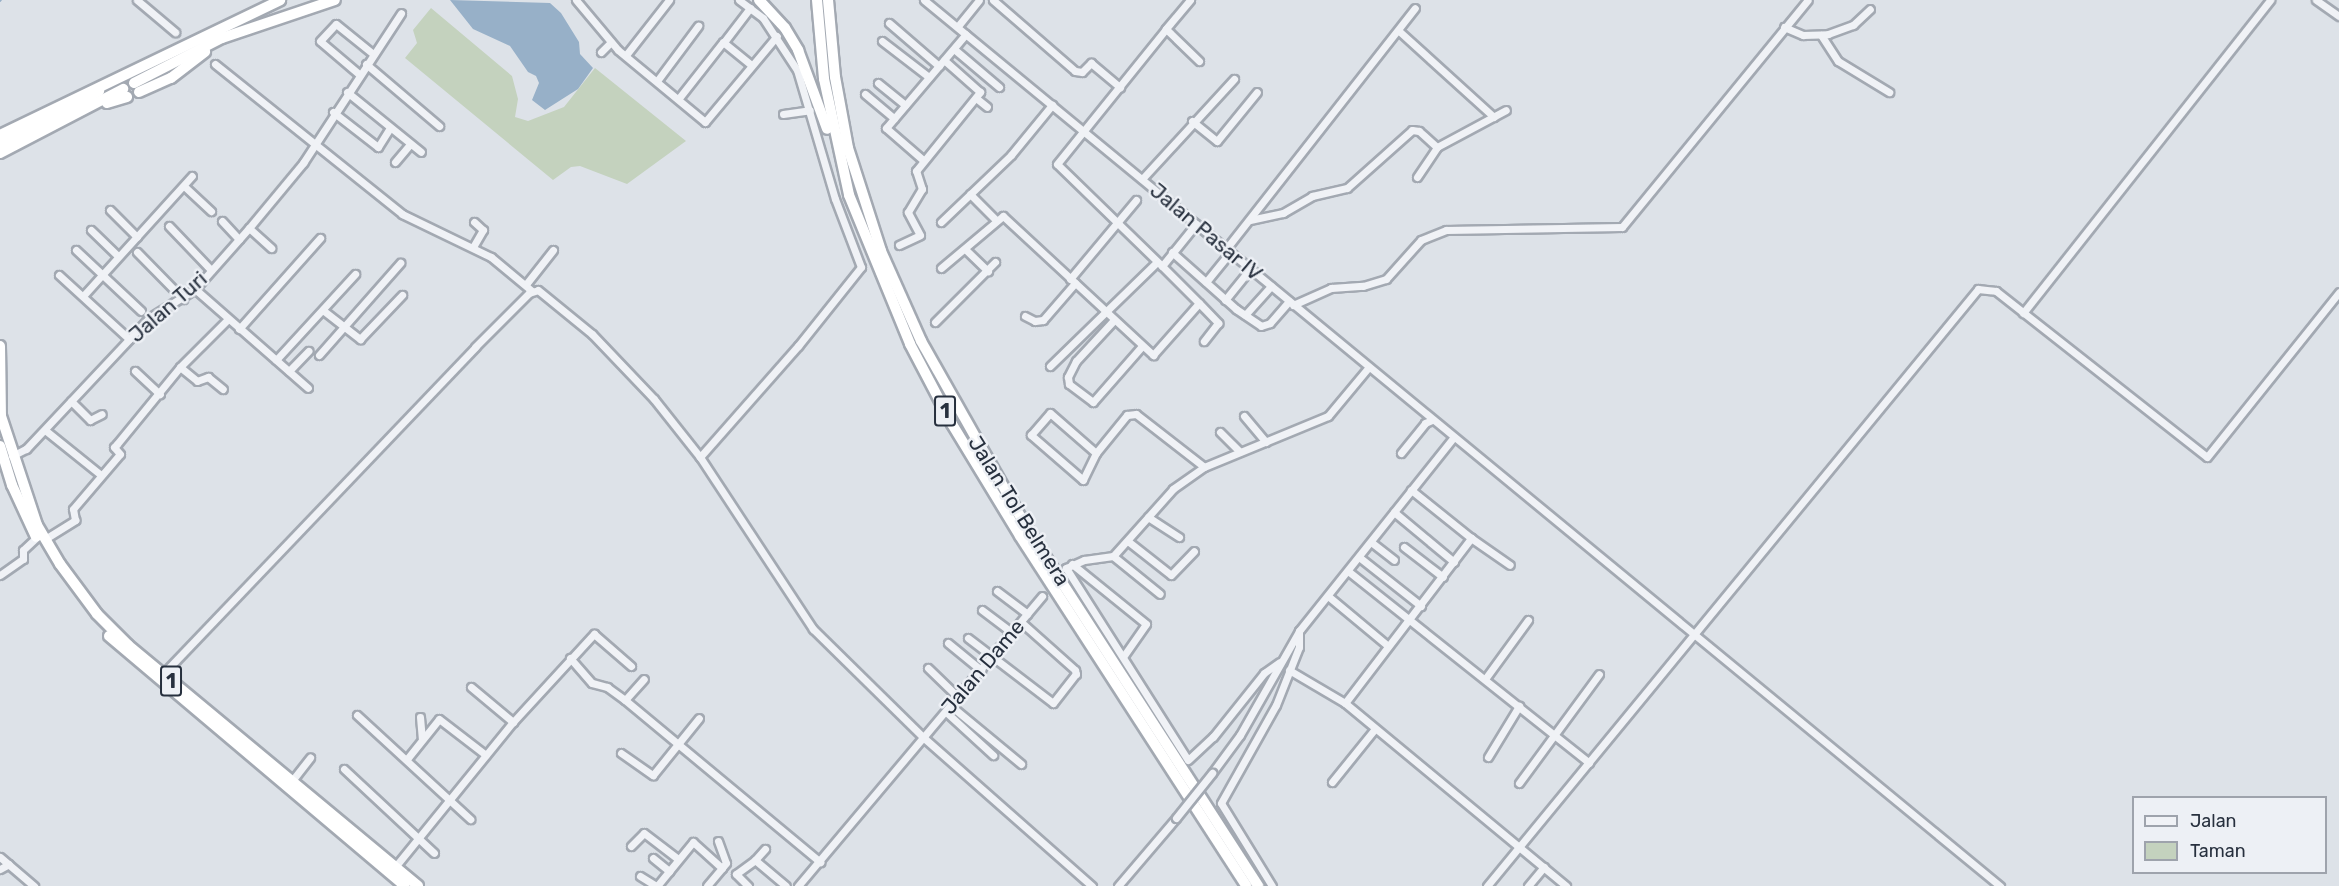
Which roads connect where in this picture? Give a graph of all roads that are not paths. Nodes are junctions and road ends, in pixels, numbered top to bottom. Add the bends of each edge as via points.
1 (137, 0) edge
2 (280, 0) edge
3 (312, 0) edge
4 (335, 0) edge
5 (576, 0) edge
6 (669, 0) edge
7 (739, 0) edge
8 (817, 0) edge
9 (828, 0) edge
10 (924, 0) edge
11 (979, 0) edge
12 (993, 0) edge
13 (1190, 0) edge
14 (1808, 0) edge
15 (2270, 0) edge
16 (2316, 0) edge
17 (755, 4) edge
18 (1415, 8) dead end
19 (1870, 9) dead end
20 (401, 13) dead end
21 (2339, 16) edge
22 (232, 23) junction
23 (889, 23) dead end
24 (698, 26) dead end
25 (958, 26) junction
26 (1784, 27) junction
27 (1166, 29) junction
28 (1399, 31) junction
29 (175, 32) dead end
30 (966, 34) junction
31 (1821, 35) junction
32 (777, 36) junction
33 (882, 41) dead end
34 (611, 42) junction
35 (724, 42) junction
36 (954, 49) junction
37 (601, 52) dead end
38 (372, 53) junction
39 (626, 55) junction
40 (1199, 61) dead end
41 (941, 63) junction
42 (215, 64) dead end
43 (366, 64) junction
44 (751, 65) junction
45 (360, 75) junction
46 (928, 77) junction
47 (1234, 79) dead end
48 (657, 81) junction
49 (111, 82) junction
50 (878, 83) dead end
51 (136, 87) dead end
52 (999, 87) dead end
53 (1120, 87) junction
54 (346, 92) junction
55 (1257, 92) dead end
56 (1889, 92) dead end
57 (125, 93) dead end
58 (865, 94) dead end
59 (679, 98) junction
60 (976, 98) junction
61 (905, 105) junction
62 (1052, 105) junction
63 (987, 107) dead end
64 (810, 110) junction
65 (1506, 110) dead end
66 (333, 112) junction
67 (783, 114) dead end
68 (1494, 117) junction
69 (894, 118) junction
70 (1192, 121) junction
71 (439, 126) dead end
72 (390, 128) junction
73 (1085, 132) junction
74 (0, 135) edge
75 (410, 144) junction
76 (314, 146) junction
77 (1437, 147) junction
78 (2, 150) edge
79 (421, 152) dead end
80 (923, 160) junction
81 (395, 162) dead end
82 (192, 176) dead end
83 (1417, 177) dead end
84 (1142, 179) junction
85 (183, 186) junction
86 (970, 194) junction
87 (849, 195) junction
88 (1136, 200) dead end
89 (110, 210) dead end
90 (211, 211) dead end
91 (996, 220) junction
92 (1249, 220) junction
93 (222, 221) dead end
94 (474, 222) dead end
95 (941, 222) dead end
96 (1117, 224) junction
97 (1196, 224) junction
98 (169, 226) dead end
99 (249, 228) junction
100 (91, 230) dead end
101 (137, 237) junction
102 (239, 238) junction
103 (320, 238) dead end
104 (899, 245) dead end
105 (472, 247) junction
106 (271, 248) dead end
107 (964, 249) junction
108 (76, 250) dead end
109 (553, 250) dead end
110 (1228, 251) junction
111 (138, 252) dead end
112 (1172, 252) junction
113 (118, 256) junction
114 (995, 262) dead end
115 (400, 263) dead end
116 (1159, 264) junction
117 (941, 268) dead end
118 (1250, 269) junction
119 (211, 270) junction
120 (988, 271) junction
121 (355, 274) dead end
122 (59, 275) dead end
123 (103, 275) junction
124 (1072, 281) junction
125 (1206, 282) junction
126 (526, 283) junction
127 (1271, 286) junction
128 (195, 289) junction
129 (532, 291) junction
130 (2339, 292) edge
131 (402, 295) dead end
132 (83, 296) junction
133 (183, 299) junction
134 (1225, 300) junction
135 (1199, 303) junction
136 (1291, 303) junction
137 (141, 310) dead end
138 (1103, 310) junction
139 (324, 311) junction
140 (2023, 313) junction
141 (1024, 315) dead end
142 (1245, 315) junction
143 (228, 319) junction
144 (1114, 320) junction
145 (935, 322) dead end
146 (343, 327) junction
147 (239, 329) junction
148 (129, 339) junction
149 (1204, 341) dead end
150 (0, 346) edge
151 (1142, 346) junction
152 (308, 351) dead end
153 (320, 355) dead end
154 (276, 360) junction
155 (1050, 366) dead end
156 (180, 368) junction
157 (1368, 368) junction
158 (135, 371) dead end
159 (289, 371) junction
160 (308, 388) dead end
161 (223, 389) dead end
162 (160, 394) junction
163 (71, 401) junction
164 (102, 414) dead end
165 (1, 415) edge
166 (1244, 416) dead end
167 (1432, 420) junction
168 (45, 430) junction
169 (1220, 432) dead end
170 (1454, 437) junction
171 (1266, 442) junction
172 (0, 446) edge
173 (1240, 452) junction
174 (1096, 453) junction
175 (1401, 453) dead end
176 (12, 456) junction
177 (700, 457) junction
178 (1204, 467) junction
179 (101, 476) junction
180 (1411, 490) junction
181 (1394, 512) junction
182 (1148, 517) junction
183 (1179, 537) dead end
184 (41, 538) junction
185 (1471, 538) junction
186 (1129, 542) junction
187 (1371, 542) junction
188 (1404, 547) dead end
189 (1194, 551) dead end
190 (1113, 556) junction
191 (1359, 557) junction
192 (1394, 560) dead end
193 (1454, 562) junction
194 (1072, 564) junction
195 (1510, 566) dead end
196 (1348, 571) junction
197 (0, 575) edge
198 (1443, 577) junction
199 (997, 591) dead end
200 (1160, 594) dead end
201 (1042, 596) dead end
202 (1328, 596) junction
203 (1421, 606) junction
204 (982, 610) dead end
205 (1027, 614) junction
206 (1528, 620) dead end
207 (1410, 621) junction
208 (1021, 622) junction
209 (1299, 631) junction
210 (1693, 632) junction
211 (1012, 633) junction
212 (968, 638) dead end
213 (948, 643) dead end
214 (1388, 646) junction
215 (1124, 656) junction
216 (992, 657) junction
217 (570, 658) junction
218 (1280, 662) junction
219 (631, 666) dead end
220 (928, 668) dead end
221 (981, 670) junction
222 (1289, 670) junction
223 (163, 674) junction
224 (1599, 674) dead end
225 (644, 679) dead end
226 (1485, 679) junction
227 (471, 687) dead end
228 (958, 697) junction
229 (625, 700) junction
230 (1345, 704) junction
231 (1519, 706) junction
232 (949, 709) junction
233 (357, 715) dead end
234 (420, 717) dead end
235 (699, 718) dead end
236 (513, 722) junction
237 (1374, 730) junction
238 (1552, 735) junction
239 (924, 738) junction
240 (422, 739) junction
241 (678, 744) junction
242 (621, 753) dead end
243 (486, 755) junction
244 (993, 755) dead end
245 (1488, 757) dead end
246 (310, 758) dead end
247 (407, 759) junction
248 (1589, 763) junction
249 (1022, 764) dead end
250 (344, 768) dead end
251 (291, 782) junction
252 (1332, 782) dead end
253 (1519, 783) dead end
254 (452, 799) junction
255 (470, 819) dead end
256 (420, 838) junction
257 (718, 841) dead end
258 (631, 846) dead end
259 (1519, 846) junction
260 (765, 849) dead end
261 (434, 853) dead end
262 (0, 857) edge
263 (653, 858) dead end
264 (678, 859) junction
265 (754, 860) junction
266 (820, 862) junction
267 (9, 864) junction
268 (395, 867) junction
269 (1544, 867) junction
270 (722, 868) junction
271 (0, 869) edge
272 (669, 871) junction
273 (640, 876) dead end
274 (34, 886) edge
275 (405, 886) edge
276 (418, 886) edge
277 (657, 886) edge
278 (707, 886) edge
279 (748, 886) edge
280 (786, 886) edge
281 (798, 886) edge
282 (1092, 886) edge
283 (1118, 886) edge
284 (1245, 886) edge
285 (1258, 886) edge
286 (1272, 886) edge
287 (1487, 886) edge
288 (1528, 886) edge
289 (1566, 886) edge
290 (2000, 886) edge

1 - 29 street
2 - 22 highway
3 - 22 highway
4 - 51 highway via 222,38
5 - 34 street
6 - 39 street
7 - 17 street
8 - 87 highway, Jalan Tol Belmera / 1 via 824,79
9 - 285 highway, Jalan Tol Belmera / 1 via 837,87 851,157 881,251 921,341 1028,530
10 - 25 street, Jalan Pasar IV
11 - 25 street
12 - 53 street via 1076,72 1082,72 1091,63
13 - 27 street
14 - 26 street
15 - 140 street
16 - 21 street
17 - 32 street
17 - 35 street
17 - 87 highway via 785,28 798,50
18 - 28 street
19 - 31 street via 1847,28
20 - 38 street, Jalan Turi
22 - 49 highway
23 - 41 street
24 - 48 street
25 - 30 street, Jalan Pasar IV
26 - 31 street via 1803,35
26 - 136 street via 1622,227 1446,230 1421,240 1386,279 1363,286 1331,288
27 - 40 street
27 - 53 street
28 - 68 street
28 - 92 street
30 - 36 street
30 - 62 street, Jalan Pasar IV
31 - 56 street via 1838,61
32 - 44 street
32 - 64 street via 797,70
33 - 46 street
34 - 37 street
34 - 39 street
35 - 44 street
35 - 59 street
36 - 41 street
36 - 52 street
38 - 43 street, Jalan Turi
38 - 45 street via 336,24 320,41
39 - 48 street
41 - 46 street
41 - 60 street via 980,88
42 - 76 street
43 - 45 street, Jalan Turi
43 - 71 street
44 - 59 street via 705,122
45 - 54 street, Jalan Turi
46 - 61 street
47 - 70 street
48 - 59 street
49 - 74 highway
49 - 78 highway
50 - 61 street
53 - 73 street
54 - 66 street, Jalan Turi
54 - 72 street
55 - 70 street via 1217,141
57 - 78 highway
58 - 69 street
60 - 63 street
60 - 80 street
61 - 69 street
62 - 73 street, Jalan Pasar IV
62 - 86 street via 1011,155
64 - 67 street
64 - 177 street via 861,267 798,346
65 - 68 street
66 - 72 street via 378,147
66 - 76 street, Jalan Turi
68 - 77 street
69 - 80 street via 886,131
70 - 84 street
72 - 75 street
73 - 84 street, Jalan Pasar IV
73 - 96 street via 1057,164
75 - 79 street
75 - 81 street
76 - 99 street, Jalan Turi
76 - 105 street via 409,218
77 - 83 street
77 - 92 street via 1419,131 1408,132 1347,188 1312,196 1282,213
80 - 104 street via 916,171 922,189 908,212 920,235
82 - 85 street
84 - 97 street, Jalan Pasar IV
85 - 90 street
85 - 101 street
86 - 91 street
86 - 95 street
87 - 284 highway, Jalan Tol Belmera / 1 via 906,334 952,424
88 - 96 street
89 - 101 street
91 - 107 street
91 - 124 street via 1004,216
92 - 110 street
93 - 102 street
94 - 105 street via 483,230
96 - 116 street
96 - 124 street
97 - 110 street, Jalan Pasar IV
97 - 112 street
98 - 119 street
99 - 102 street, Jalan Turi
99 - 106 street
100 - 113 street
101 - 113 street
102 - 119 street, Jalan Turi
103 - 147 street
105 - 126 street
107 - 117 street
107 - 120 street
108 - 123 street
109 - 126 street
110 - 118 street, Jalan Pasar IV
110 - 125 street
111 - 133 street
112 - 116 street
112 - 125 street
113 - 123 street
114 - 120 street
115 - 146 street
116 - 135 street
116 - 138 street
118 - 127 street, Jalan Pasar IV
118 - 134 street
119 - 128 street, Jalan Turi
120 - 145 street
121 - 139 street
122 - 132 street
123 - 132 street
123 - 137 street
124 - 138 street
124 - 141 street via 1043,320 1035,321
125 - 134 street
126 - 129 street
127 - 136 street, Jalan Pasar IV
127 - 142 street
128 - 133 street, Jalan Turi
128 - 143 street
129 - 177 street via 547,294 631,371
129 - 223 street
130 - 140 street via 2207,457
131 - 146 street via 360,339
132 - 148 street
133 - 148 street, Jalan Turi via 149,318
134 - 142 street
135 - 149 street via 1218,323
135 - 151 street via 1155,354
136 - 142 street via 1266,326
136 - 157 street, Jalan Pasar IV
138 - 144 street
138 - 155 street
139 - 146 street
139 - 154 street
140 - 210 street via 1992,289 1976,291 1736,587
143 - 147 street
143 - 156 street
144 - 151 street
144 - 151 street via 1076,361 1068,377 1070,384 1092,402
146 - 153 street
147 - 154 street
148 - 163 street, Jalan Turi
150 - 165 highway
152 - 159 street
154 - 159 street
156 - 161 street via 196,381 208,377
156 - 162 street
157 - 167 street, Jalan Pasar IV
157 - 171 street via 1328,416
158 - 162 street
159 - 160 street
162 - 179 street via 114,447 120,454
163 - 164 street via 90,420
163 - 168 street, Jalan Turi
165 - 176 highway, 1
166 - 171 street
167 - 170 street, Jalan Pasar IV
167 - 175 street via 1425,423
168 - 176 street, Jalan Turi via 26,450
168 - 179 street
169 - 173 street
170 - 180 street
170 - 210 street, Jalan Pasar IV
171 - 173 street
172 - 184 highway, 1 via 12,485
173 - 178 street
174 - 174 street via 1083,480 1031,435 1050,413
174 - 178 street via 1128,416 1136,414
176 - 184 highway, 1
177 - 239 street via 813,629
178 - 182 street via 1173,489
179 - 184 street via 73,509 75,520
180 - 181 street
180 - 185 street
181 - 187 street
181 - 193 street
182 - 183 street
182 - 186 street
184 - 197 street via 23,550 23,559
184 - 223 highway, 1 via 97,614
184 - 275 highway, 1 via 77,600 119,646
185 - 193 street
185 - 195 street
186 - 189 street via 1172,574
186 - 190 street
187 - 191 street
187 - 192 street
188 - 198 street
190 - 194 street
190 - 200 street
191 - 196 street
191 - 203 street
193 - 198 street
194 - 215 street via 1066,568
194 - 215 street via 1146,624
196 - 202 street
196 - 207 street
198 - 203 street
199 - 205 street
201 - 205 street, Jalan Dame
202 - 209 street
202 - 214 street
203 - 207 street
204 - 211 street
205 - 208 street, Jalan Dame
206 - 226 street
207 - 214 street
207 - 226 street
208 - 211 street, Jalan Dame
208 - 216 street via 1075,670 1076,674 1053,703
209 - 218 street
209 - 222 street via 1301,640
210 - 248 street
210 - 290 street, Jalan Pasar IV
211 - 216 street, Jalan Dame
212 - 216 street
213 - 221 street
214 - 230 street
215 - 218 street via 1188,760 1213,737 1264,673
216 - 221 street, Jalan Dame
217 - 219 street via 595,634
217 - 229 street via 592,683 607,687
217 - 236 street
218 - 283 street, bridge via 1240,735 1212,774
220 - 228 street
221 - 228 street, Jalan Dame
222 - 230 street
222 - 286 street via 1258,742 1221,803
223 - 251 highway, 1
224 - 238 street
225 - 229 street
226 - 231 street
227 - 236 street
228 - 232 street, Jalan Dame
229 - 241 street
230 - 237 street
231 - 238 street
231 - 245 street
232 - 239 street, Jalan Dame
232 - 244 street
232 - 249 street
233 - 247 street
234 - 240 street
235 - 241 street
236 - 243 street
237 - 252 street
237 - 259 street
238 - 248 street
238 - 253 street
239 - 266 street, Jalan Dame
239 - 282 street
240 - 243 street via 440,719
240 - 247 street
241 - 242 street via 651,775
241 - 266 street
243 - 254 street
246 - 251 street
247 - 254 street
248 - 259 street
250 - 256 street
251 - 268 highway, 1
254 - 255 street
254 - 256 street
256 - 261 street
256 - 268 street
257 - 270 street via 726,862
258 - 264 street via 644,833
259 - 269 street
259 - 287 street
260 - 265 street
262 - 267 street
263 - 272 street
264 - 270 street via 693,842
264 - 272 street
265 - 279 street via 736,874
265 - 280 street
266 - 281 street, Jalan Dame
267 - 271 street
267 - 274 street
268 - 276 highway, 1
269 - 288 street
269 - 289 street
270 - 278 street
272 - 277 street
273 - 277 street

